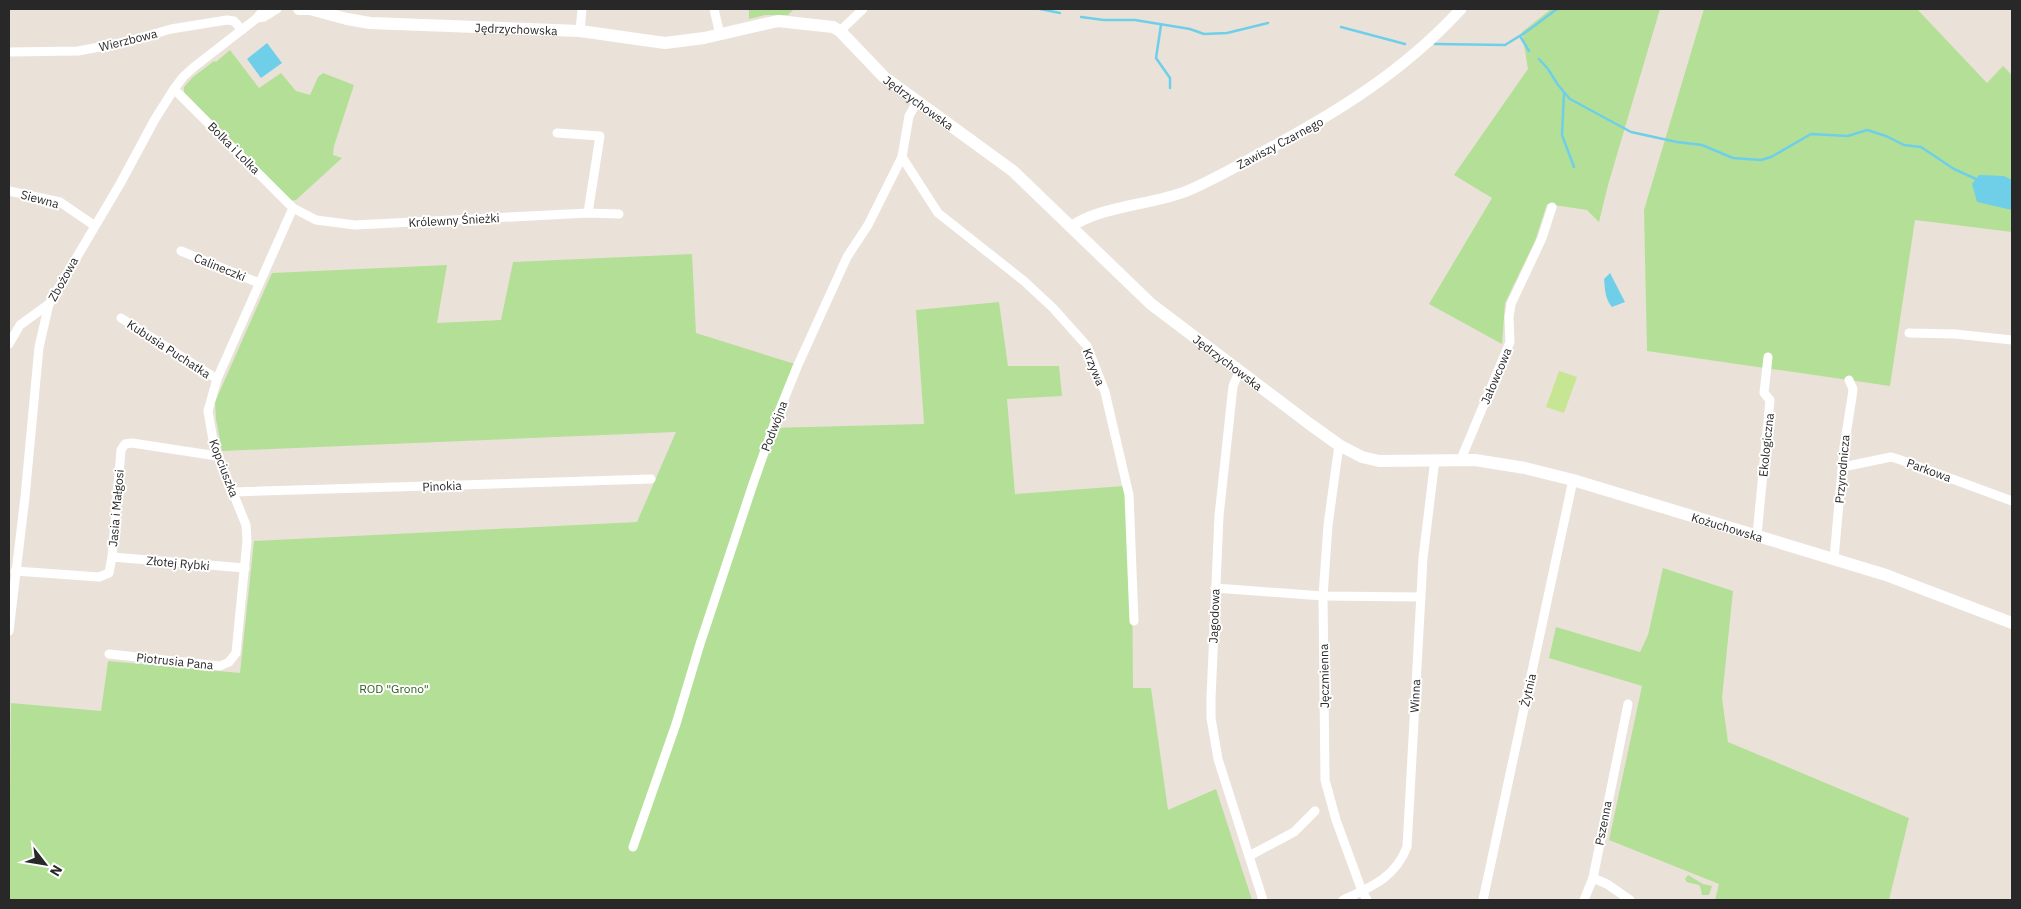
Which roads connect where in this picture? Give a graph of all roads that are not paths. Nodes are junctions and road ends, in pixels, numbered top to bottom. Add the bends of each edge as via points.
1 (264, 9) edge
2 (277, 9) edge
3 (299, 9) edge
4 (310, 9) edge
5 (582, 9) edge
6 (714, 9) edge
7 (863, 9) edge
8 (1461, 9) edge
9 (257, 18) junction
10 (242, 30) junction
11 (840, 30) junction
12 (580, 31) junction
13 (720, 35) junction
14 (9, 52) edge
15 (174, 89) junction
16 (917, 102) junction
17 (557, 133) dead end
18 (902, 157) junction
19 (9, 191) edge
20 (1552, 207) dead end
21 (293, 208) junction
22 (588, 213) junction
23 (619, 214) dead end
24 (95, 226) junction
25 (1071, 227) junction
26 (181, 251) dead end
27 (259, 283) junction
28 (49, 304) junction
29 (121, 318) dead end
30 (12, 332) edge
31 (1909, 333) dead end
32 (2012, 340) edge
33 (9, 344) edge
34 (1768, 357) dead end
35 (1240, 372) junction
36 (217, 379) junction
37 (1849, 380) dead end
38 (1340, 445) junction
39 (217, 456) junction
40 (1435, 459) junction
41 (1461, 459) junction
42 (1843, 466) junction
43 (651, 479) dead end
44 (1573, 480) junction
45 (234, 492) junction
46 (2012, 501) edge
47 (1756, 535) junction
48 (112, 557) junction
49 (1834, 559) junction
50 (245, 568) junction
51 (16, 571) junction
52 (1215, 588) junction
53 (1323, 596) junction
54 (1421, 597) junction
55 (1134, 621) dead end
56 (2012, 623) edge
57 (9, 631) edge
58 (236, 653) joint
59 (109, 654) dead end
60 (1628, 704) dead end
61 (1315, 811) dead end
62 (633, 847) dead end
63 (1249, 856) junction
64 (1593, 878) junction
65 (1362, 891) junction
66 (1263, 900) edge
67 (1343, 900) edge
68 (1367, 900) edge
69 (1483, 900) edge
70 (1584, 900) edge
71 (1630, 900) edge

1 - 9 street, Zbożowa
2 - 9 street, Zbożowa
3 - 4 main road, Jędrzychowska
4 - 12 main road, Jędrzychowska via 370,23
5 - 12 street
6 - 13 street
7 - 11 street
8 - 25 street, Zawiszy Czarnego via 1419,51 1329,116 1198,186 1089,217
9 - 10 street, Zbożowa
10 - 14 street, Wierzbowa via 234,21 227,20 171,29 78,51
10 - 15 street, Zbożowa via 194,67
11 - 13 main road, Jędrzychowska via 826,25 778,21
11 - 16 main road, Jędrzychowska via 884,77
12 - 13 main road, Jędrzychowska via 654,42 679,42
15 - 21 street, Bolka i Lolka
15 - 24 street, Zbożowa
16 - 18 street, Podwójna via 909,116
16 - 25 main road, Jędrzychowska via 1013,171
17 - 22 street via 600,136
18 - 55 street, Krzywa via 938,213 1024,281 1087,346 1105,392 1129,495
18 - 62 street, Podwójna via 868,225 847,256 776,419
19 - 24 street, Siewna via 60,202
20 - 41 street, Jałowcowa via 1542,238 1511,304 1510,342
21 - 22 street, Królewny Śnieżki via 316,220 356,225
21 - 27 street, Kopciuszka
22 - 23 street, Królewny Śnieżki
24 - 28 street, Zbożowa
25 - 35 main road, Jędrzychowska via 1139,294
26 - 27 street, Calineczki
27 - 36 street, Kopciuszka
28 - 30 street
28 - 51 street, Zbożowa via 39,347
29 - 36 street, Kubusia Puchatka
30 - 33 street
31 - 32 street
34 - 47 street, Ekologiczna via 1764,393 1770,400
35 - 38 main road, Jędrzychowska
35 - 52 street, Jagodowa via 1233,386 1223,472
36 - 39 street, Kopciuszka via 208,411
37 - 42 street, Przyrodnicza via 1853,389
38 - 40 main road, Jędrzychowska via 1362,457 1379,461
38 - 53 street, Jęczmienna via 1328,525
39 - 45 street, Kopciuszka
39 - 48 street, Jasia i Małgosi via 132,442 122,446
40 - 41 main road, Kożuchowska
40 - 54 street, Winna
41 - 44 main road, Kożuchowska via 1508,465
42 - 46 street, Parkowa via 1890,457
42 - 49 street, Przyrodnicza
43 - 45 street, Pinokia
44 - 47 main road, Kożuchowska
44 - 69 street, Żytnia
45 - 50 street, Kopciuszka via 246,525
47 - 49 main road, Kożuchowska
48 - 50 street, Złotej Rybki
48 - 51 street, Jasia i Małgosi via 109,573 99,577
49 - 56 main road, Kożuchowska via 1934,592
50 - 58 street, Kopciuszka
51 - 57 street, Zbożowa
52 - 53 street
52 - 63 street, Jagodowa via 1210,698 1212,727 1218,759
53 - 54 street
53 - 65 street, Jęczmienna via 1325,780
54 - 65 street, Winna via 1407,847 1395,869
58 - 59 street, Piotrusia Pana via 230,662 220,666
60 - 64 street, Pszenna
61 - 63 street via 1294,832
63 - 66 street, Jagodowa
64 - 70 street, Pszenna
64 - 71 street
65 - 67 street, Winna
65 - 68 street, Jęczmienna

